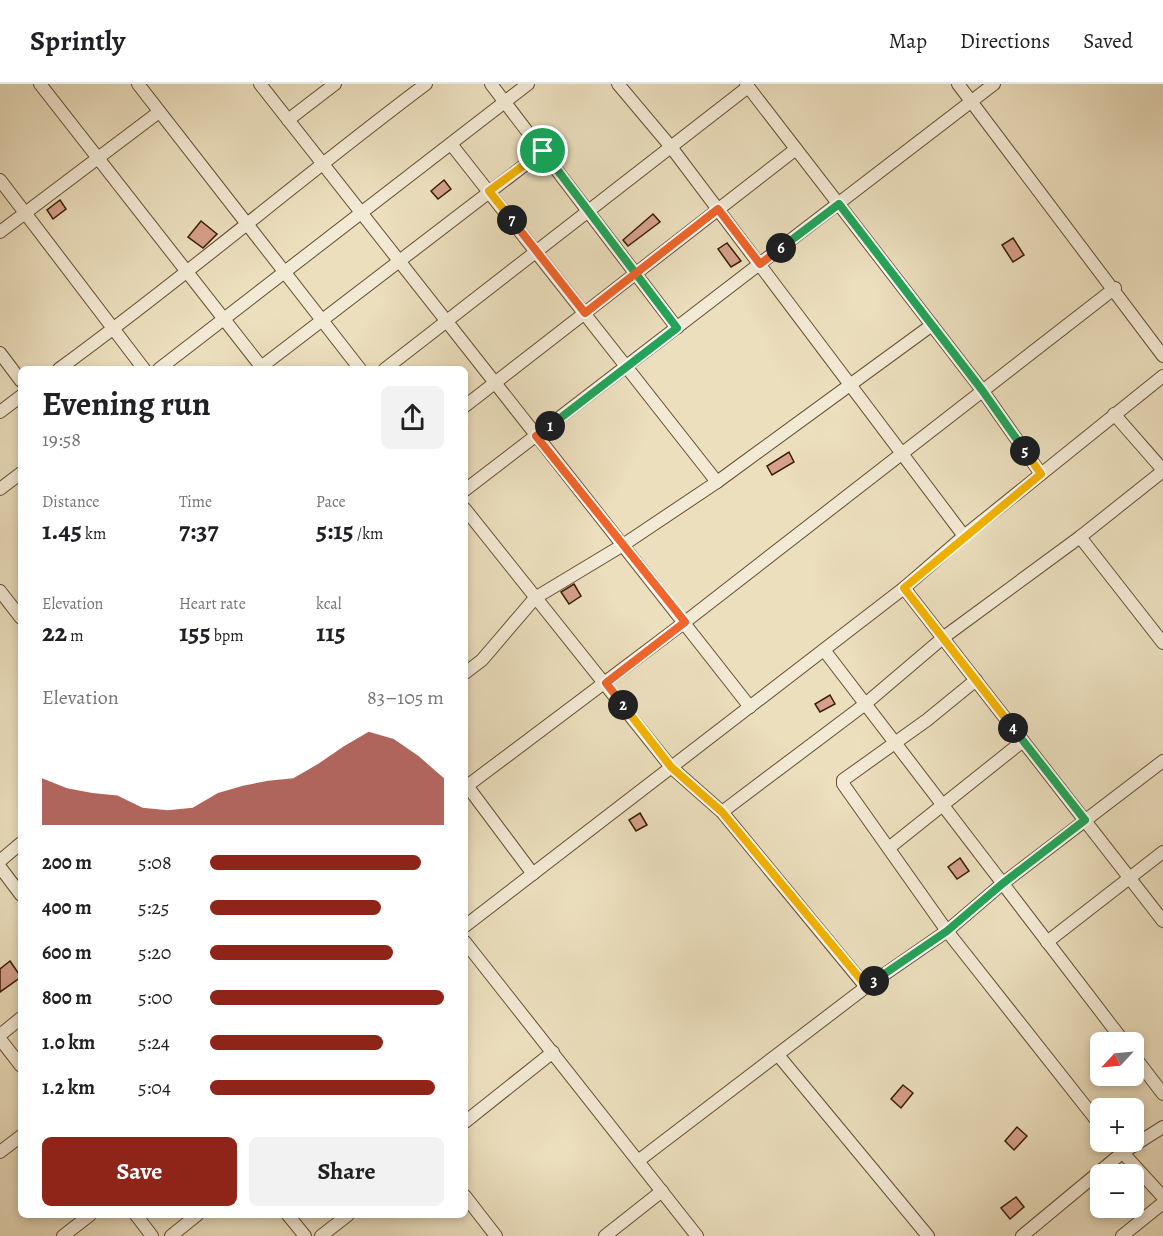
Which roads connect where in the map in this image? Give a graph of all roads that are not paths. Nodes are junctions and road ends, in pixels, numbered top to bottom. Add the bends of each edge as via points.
1 (40, 84) edge
2 (138, 84) edge
3 (260, 84) edge
4 (335, 84) edge
5 (426, 84) edge
6 (491, 84) edge
7 (528, 84) edge
8 (618, 84) edge
9 (958, 84) edge
10 (994, 84) edge
11 (747, 86) edge
12 (972, 101) junction
13 (505, 102) junction
14 (159, 112) junction
15 (288, 120) junction
16 (451, 144) junction
17 (671, 147) junction
18 (796, 149) junction
19 (543, 151) junction
20 (98, 158) junction
21 (322, 163) junction
22 (0, 180) edge
23 (489, 191) junction
24 (839, 204) junction
25 (718, 209) junction
26 (588, 212) junction
27 (361, 213) junction
28 (25, 214) junction
29 (247, 223) junction
30 (0, 232) edge
31 (536, 252) junction
32 (399, 261) junction
33 (760, 264) junction
34 (186, 270) junction
35 (284, 273) junction
36 (636, 274) junction
37 (1115, 288) junction
38 (585, 313) junction
39 (223, 318) junction
40 (322, 320) junction
41 (446, 321) junction
42 (932, 326) junction
43 (115, 328) junction
44 (677, 328) junction
45 (0, 353) edge
46 (1163, 356) edge
47 (63, 366) edge
48 (142, 366) edge
49 (163, 366) edge
50 (260, 366) edge
51 (264, 366) edge
52 (358, 366) edge
53 (389, 366) edge
54 (626, 367) junction
55 (1163, 376) edge
56 (18, 377) edge
57 (495, 383) junction
58 (849, 385) junction
59 (982, 390) junction
60 (18, 398) edge
61 (468, 404) edge
62 (0, 412) edge
63 (1114, 414) junction
64 (536, 436) junction
65 (901, 452) junction
66 (1163, 471) edge
67 (1041, 474) junction
68 (18, 475) edge
69 (717, 482) junction
70 (468, 488) edge
71 (0, 489) edge
72 (468, 513) edge
73 (964, 536) junction
74 (1080, 537) junction
75 (623, 545) junction
76 (904, 588) junction
77 (0, 591) edge
78 (534, 598) junction
79 (18, 614) edge
80 (685, 622) junction
81 (944, 637) junction
82 (1163, 643) edge
83 (824, 650) junction
84 (468, 671) edge
85 (976, 680) junction
86 (606, 683) junction
87 (864, 705) junction
88 (750, 707) junction
89 (1023, 741) junction
90 (895, 743) junction
91 (1163, 761) edge
92 (671, 767) junction
93 (468, 784) edge
94 (468, 788) edge
95 (942, 805) junction
96 (722, 812) junction
97 (1085, 820) junction
98 (18, 846) edge
99 (890, 847) junction
100 (1163, 852) edge
101 (0, 861) edge
102 (0, 867) edge
103 (533, 874) junction
104 (1130, 878) junction
105 (1002, 884) junction
106 (18, 891) edge
107 (1163, 921) edge
108 (468, 924) edge
109 (947, 931) junction
110 (1047, 942) junction
111 (468, 946) edge
112 (867, 987) junction
113 (18, 1021) edge
114 (1116, 1032) edge
115 (0, 1037) edge
116 (553, 1052) junction
117 (778, 1055) junction
118 (18, 1062) edge
119 (1144, 1069) edge
120 (1163, 1094) edge
121 (1090, 1112) edge
122 (468, 1120) edge
123 (1163, 1127) edge
124 (18, 1139) edge
125 (0, 1152) edge
126 (1122, 1153) junction
127 (638, 1161) junction
128 (662, 1191) junction
129 (1163, 1197) edge
130 (468, 1200) edge
131 (1163, 1203) edge
132 (86, 1218) edge
133 (138, 1218) edge
134 (192, 1218) edge
135 (290, 1218) edge
136 (344, 1218) edge
137 (63, 1236) edge
138 (152, 1236) edge
139 (171, 1236) edge
140 (304, 1236) edge
141 (321, 1236) edge
142 (496, 1236) edge
143 (605, 1236) edge
144 (697, 1236) edge
145 (928, 1236) edge
146 (1022, 1236) edge
147 (1122, 1236) edge

1 - 20 street
2 - 14 street
3 - 15 street
4 - 15 street
5 - 21 street
6 - 13 street
7 - 13 street
8 - 17 street
9 - 12 street
10 - 12 street
11 - 17 street
11 - 18 street
12 - 24 street
12 - 37 street
13 - 16 street
13 - 19 street
14 - 20 street
14 - 29 street
15 - 21 street
16 - 23 street
16 - 27 street
17 - 25 street
17 - 26 street
18 - 24 street
18 - 25 street
19 - 23 street
19 - 26 street
20 - 28 street
20 - 34 street
21 - 27 street
21 - 29 street
22 - 28 street
23 - 31 street
23 - 32 street
24 - 33 street
24 - 42 street
25 - 33 street
25 - 36 street
26 - 31 street
26 - 36 street
27 - 32 street
27 - 35 street
28 - 30 street
28 - 43 street
29 - 34 street
29 - 35 street
31 - 38 street
31 - 41 street
32 - 40 street
32 - 41 street
33 - 44 street
33 - 58 street
34 - 39 street
34 - 43 street
35 - 39 street
35 - 40 street
36 - 38 street
36 - 44 street
37 - 46 street
37 - 59 street
38 - 54 street
38 - 57 street
39 - 49 street
39 - 50 street
40 - 51 street
40 - 52 street
41 - 53 street
41 - 57 street
42 - 58 street
42 - 59 street
43 - 47 street
43 - 48 street
44 - 54 street
45 - 56 street
54 - 64 street
54 - 69 street
55 - 63 street
57 - 61 street
57 - 64 street
58 - 65 street
58 - 69 street
59 - 65 street
59 - 67 street
60 - 62 street
63 - 66 street
63 - 67 street
64 - 70 street
64 - 75 street
65 - 73 street
65 - 80 street
66 - 74 street
67 - 73 street
68 - 71 street
69 - 75 street
72 - 78 street
73 - 76 street
74 - 81 street
74 - 82 street
75 - 78 street
75 - 80 street
76 - 81 street
76 - 83 street
77 - 79 street
78 - 84 street via 482,660
78 - 86 street
80 - 86 street
80 - 88 street
81 - 85 street
81 - 87 street
83 - 87 street
83 - 88 street
85 - 89 street
85 - 90 street
86 - 92 street
86 - 93 street
87 - 90 street
87 - 96 street
88 - 92 street
89 - 95 street
89 - 97 street
90 - 95 street
90 - 99 street via 843,780
91 - 97 street
92 - 96 street
92 - 103 street
94 - 103 street
95 - 99 street
95 - 105 street
96 - 112 street
97 - 104 street
97 - 105 street
98 - 101 street
99 - 109 street
100 - 104 street
102 - 106 street
103 - 108 street
104 - 107 street
104 - 110 street
105 - 109 street
105 - 110 street
109 - 112 street
109 - 121 street
110 - 114 street
111 - 116 street
112 - 117 street
113 - 115 street
115 - 118 street
116 - 122 street
116 - 127 street
117 - 127 street
117 - 145 street
119 - 120 street
123 - 126 street
124 - 125 street
126 - 129 street
126 - 146 street
127 - 128 street
128 - 143 street
128 - 144 street
130 - 142 street
131 - 147 street
132 - 137 street
133 - 138 street
134 - 139 street
135 - 140 street
136 - 141 street

